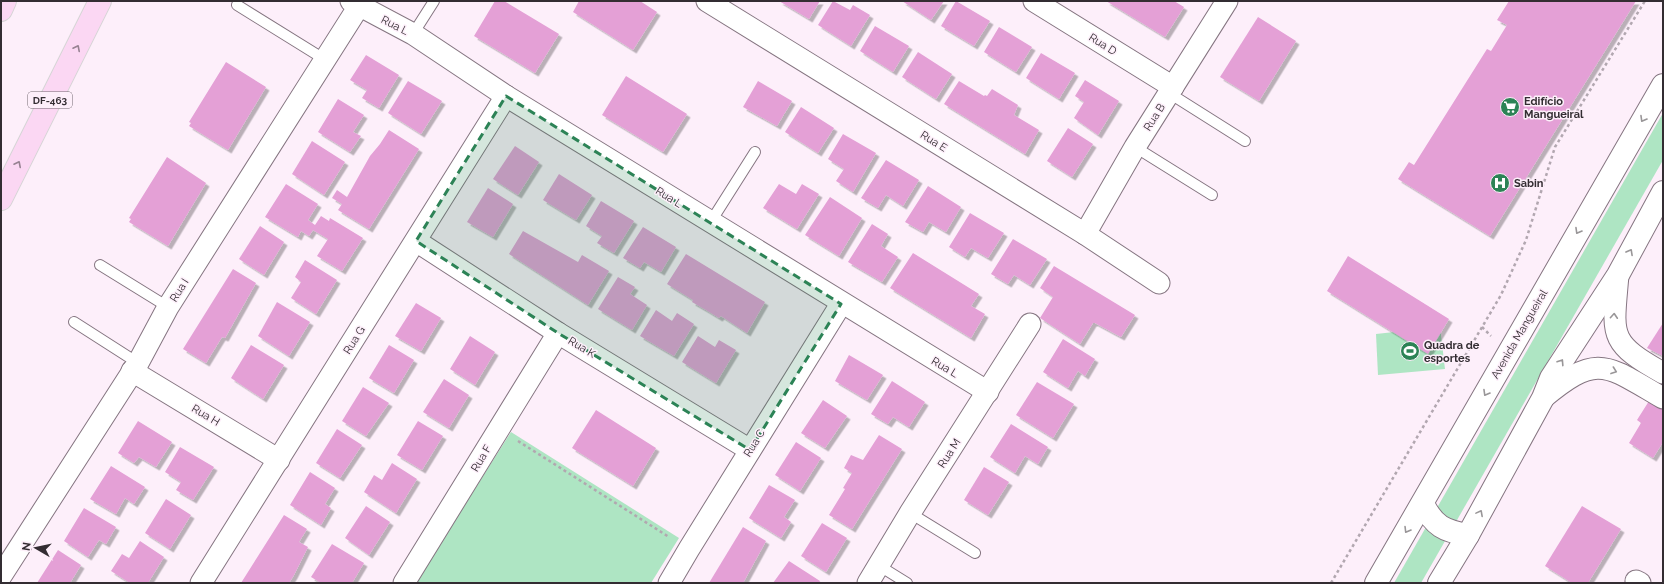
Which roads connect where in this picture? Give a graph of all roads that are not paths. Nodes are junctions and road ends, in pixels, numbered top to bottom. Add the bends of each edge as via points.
1 (6, 1) edge
2 (100, 1) edge
3 (434, 1) edge
4 (707, 1) edge
5 (1034, 1) edge
6 (1227, 1) edge
7 (355, 4) edge
8 (237, 5) dead end
9 (1, 10) edge
10 (413, 34) junction
11 (324, 59) junction
12 (1663, 85) edge
13 (1171, 90) junction
14 (506, 96) junction
15 (1245, 141) dead end
16 (1135, 147) junction
17 (755, 152) dead end
18 (1663, 192) edge
19 (1212, 195) dead end
20 (1, 199) edge
21 (710, 223) junction
22 (1085, 234) junction
23 (416, 241) junction
24 (100, 265) dead end
25 (1618, 275) junction
26 (1159, 283) dead end
27 (841, 304) junction
28 (168, 307) junction
29 (74, 322) dead end
30 (1030, 324) dead end
31 (558, 333) junction
32 (135, 367) junction
33 (1663, 373) edge
34 (988, 392) junction
35 (1542, 398) junction
36 (1663, 398) edge
37 (750, 450) junction
38 (279, 460) junction
39 (1423, 504) junction
40 (910, 513) junction
41 (1468, 535) junction
42 (976, 553) dead end
43 (878, 565) junction
44 (1, 576) edge
45 (201, 583) edge
46 (404, 583) edge
47 (669, 583) edge
48 (868, 583) edge
49 (907, 583) edge
50 (1376, 583) edge
51 (1439, 583) edge

1 - 9 main road
20 -> 2 main road, DF-463
3 - 10 lane
4 - 22 street, Rua E
5 - 13 street, Rua D
6 - 13 street, Rua B
7 - 10 street, Rua L
7 - 11 street, Rua I
8 - 11 lane
10 - 14 street, Rua L
11 - 28 street, Rua I
12 -> 39 street, Avenida Mangueiral
13 - 15 lane
13 - 16 street, Rua B
14 - 21 street, Rua L
14 - 23 street, Rua G
16 - 19 lane
16 - 22 street, Rua B
17 - 21 lane
25 -> 18 street
21 - 27 street, Rua L
22 - 26 street, Rua E
23 - 31 street, Rua K
23 - 38 street, Rua G
24 - 28 lane
33 -> 25 street via 1620,343 1614,322
35 -> 25 street via 1551,378
27 - 34 street, Rua L
27 - 37 street, Rua C
28 - 32 street, Rua I
29 - 32 lane
30 - 34 street, Rua M
31 - 37 street, Rua K
31 - 46 street, Rua F
32 - 38 street, Rua H
32 - 44 street, Rua I
34 - 40 street, Rua M
35 -> 36 street via 1575,374 1587,369 1602,368 1618,372
41 -> 35 street
37 - 47 street, Rua C
38 - 45 street, Rua G
39 - 41 street via 1434,523 1453,532
39 -> 50 street, Avenida Mangueiral
40 - 42 lane
40 - 43 street, Rua M
41 - 51 street
43 - 48 street, Rua M
43 - 49 lane

